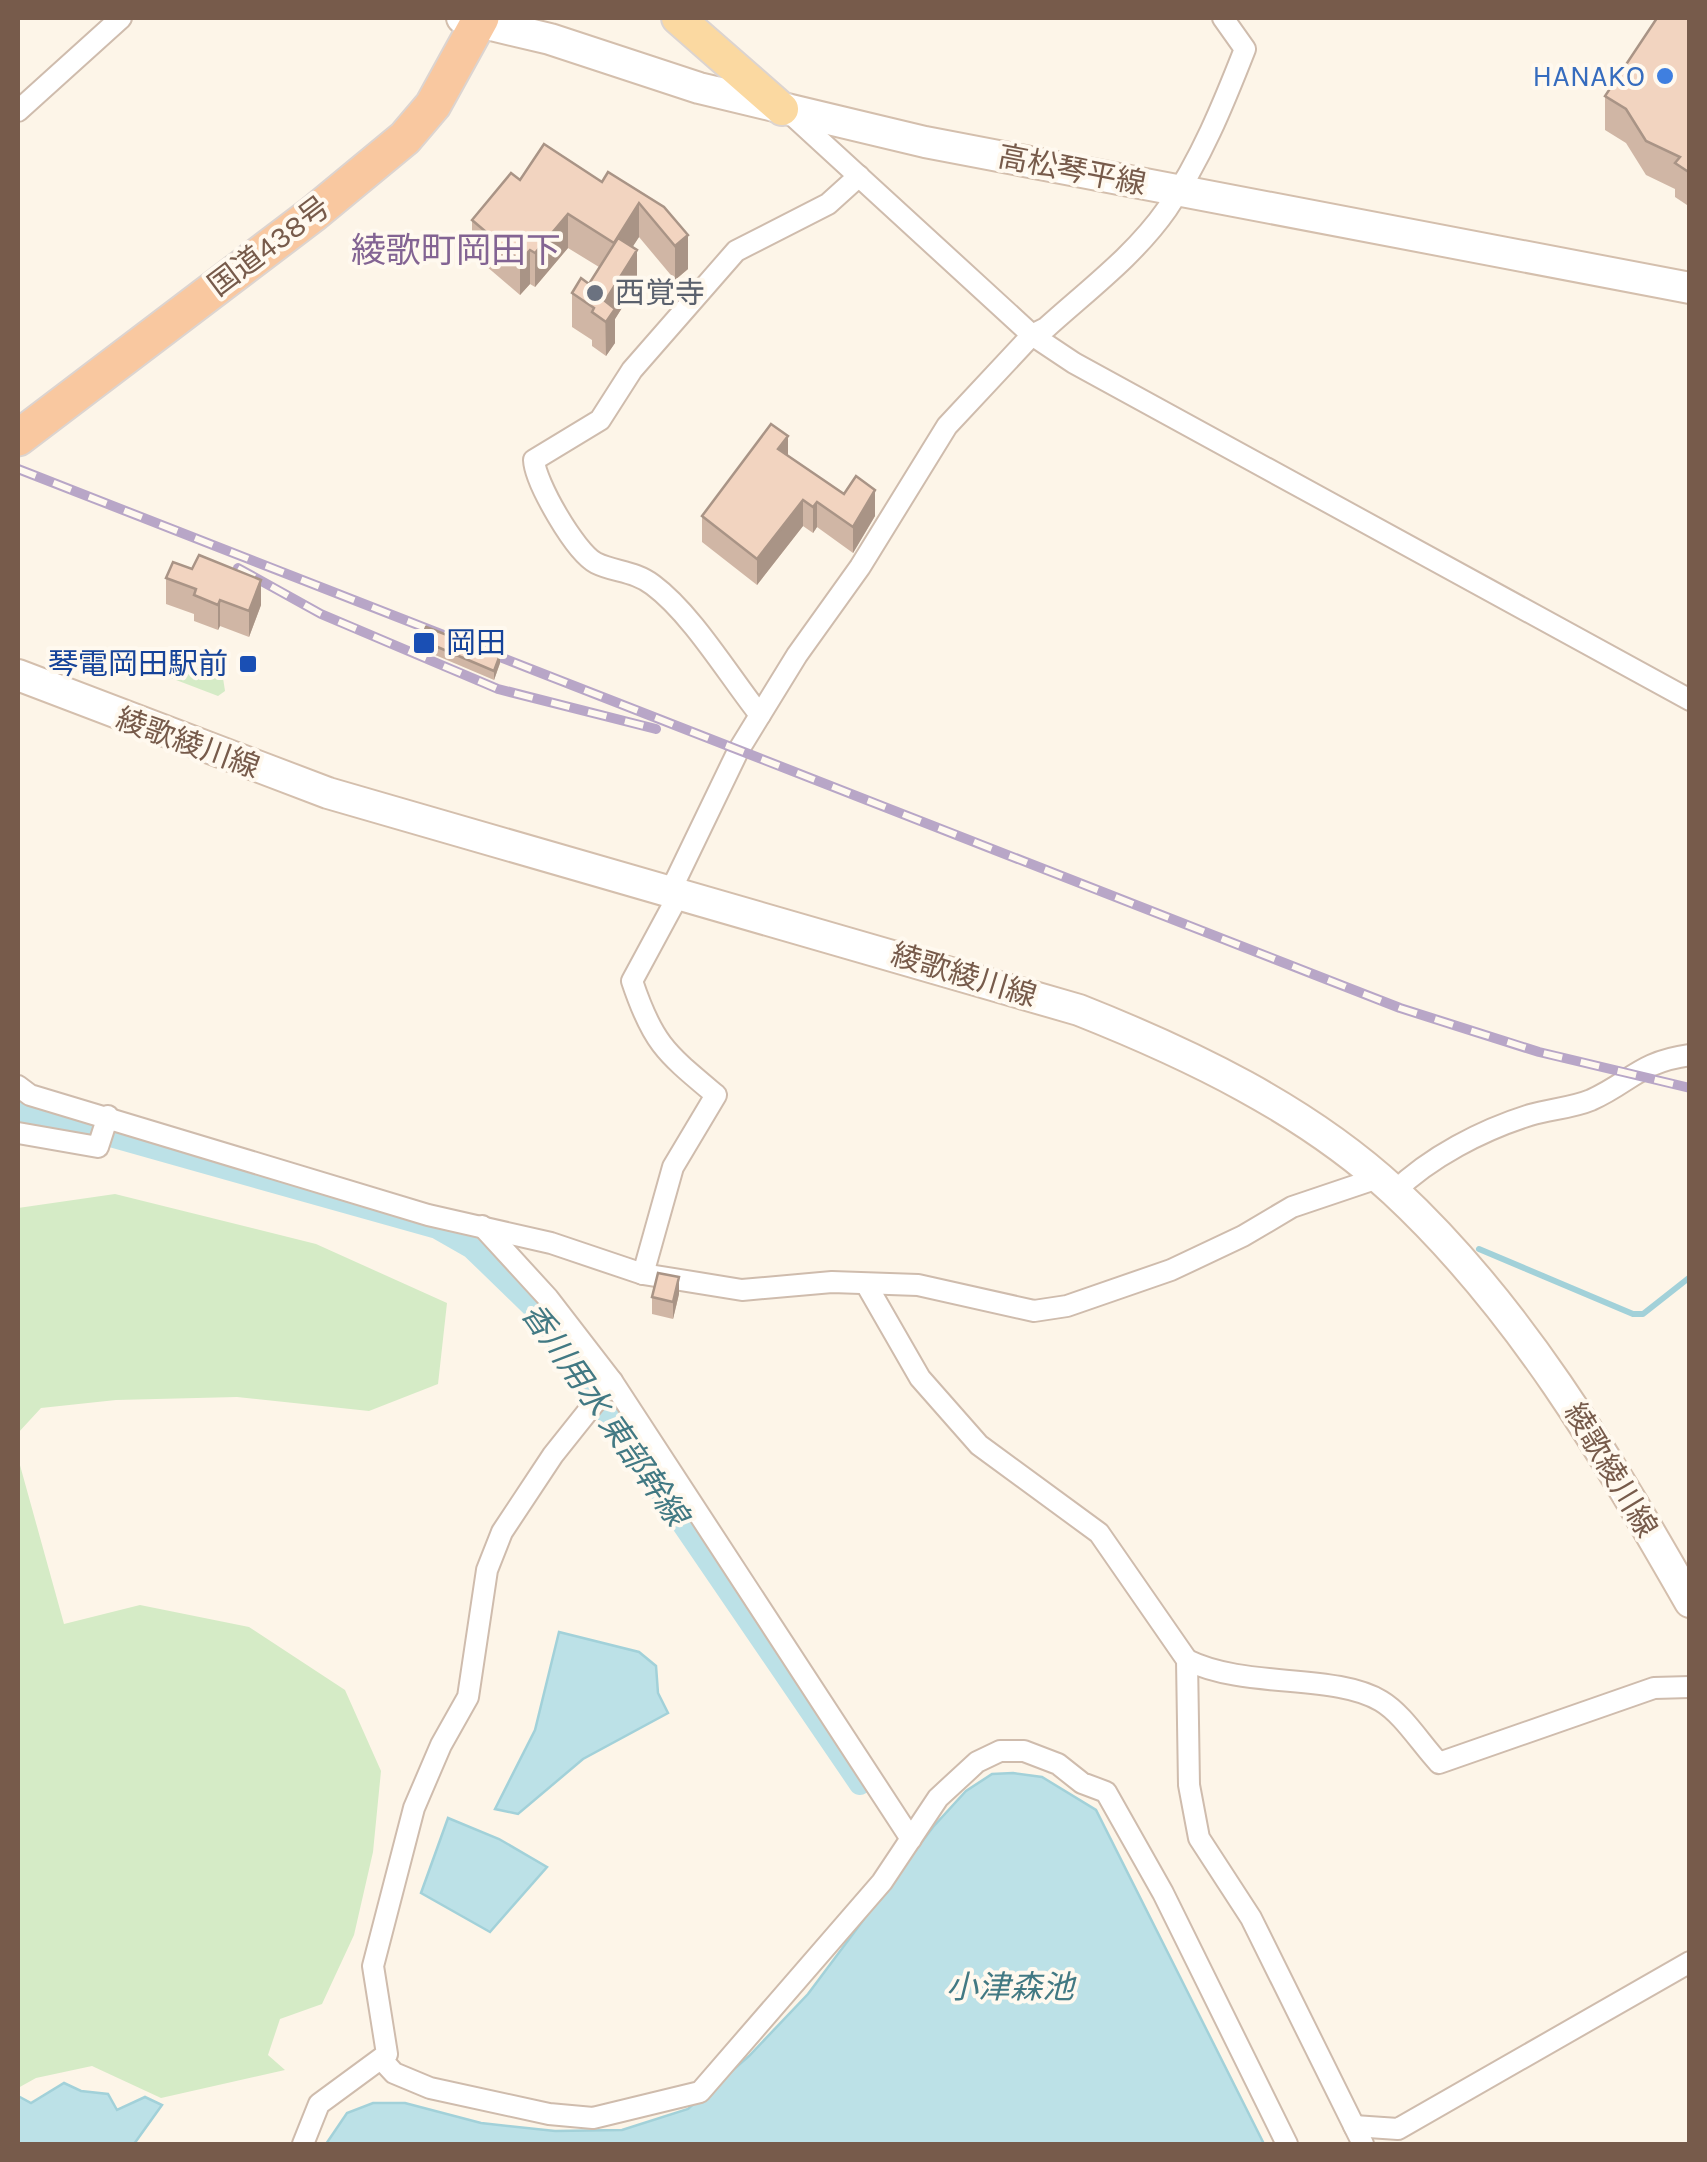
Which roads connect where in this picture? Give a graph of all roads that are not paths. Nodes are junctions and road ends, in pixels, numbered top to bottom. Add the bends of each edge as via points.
1 (121, 18) edge
2 (678, 18) edge
3 (1223, 18) edge
4 (474, 19) edge
5 (782, 108) junction
6 (18, 111) edge
7 (859, 176) junction
8 (1177, 191) junction
9 (1690, 288) edge
10 (1032, 334) junction
11 (18, 438) edge
12 (18, 676) edge
13 (1690, 700) edge
14 (760, 715) junction
15 (675, 893) junction
16 (1690, 1055) edge
17 (18, 1086) edge
18 (105, 1128) junction
19 (18, 1133) edge
20 (1386, 1185) junction
21 (482, 1226) junction
22 (643, 1274) junction
23 (866, 1284) junction
24 (612, 1381) junction
25 (1690, 1602) edge
26 (1186, 1660) junction
27 (1690, 1687) edge
28 (911, 1839) junction
29 (1690, 1962) edge
30 (382, 2060) junction
31 (1359, 2136) edge
32 (303, 2144) edge
33 (1288, 2144) edge

1 - 6 street
2 - 5 main road
3 - 8 street via 1245,50 1214,128
4 - 5 main road, 高松琴平線
4 - 11 highway, 国道438号 via 433,104 406,138
5 - 7 street
5 - 8 main road, 高松琴平線
7 - 10 street
7 - 14 street via 828,204 736,251 632,370 600,420 534,460 534,477 581,550 594,562 653,585
8 - 9 main road, 高松琴平線
8 - 10 street via 1130,254
10 - 13 street via 1127,394
10 - 14 street via 948,426
12 - 15 main road, 綾歌綾川線 via 328,793
14 - 15 street via 706,811
15 - 20 main road, 綾歌綾川線 via 994,983 1164,1043 1241,1084
15 - 22 street via 632,980 648,1030 716,1095 672,1167
16 - 20 street via 1638,1070 1592,1100 1527,1116
17 - 18 street
18 - 19 street via 98,1146
18 - 21 street
20 - 23 street via 1292,1207 1170,1270 1068,1306 1034,1311 918,1285
20 - 25 main road, 綾歌綾川線 via 1529,1341
21 - 22 street
21 - 24 street
22 - 23 street via 742,1290
23 - 26 street via 920,1378 979,1444 1098,1533
24 - 28 street
24 - 30 street via 552,1454 502,1532 487,1570 468,1697 414,1808 373,1966 389,2046
26 - 27 street via 1213,1674 1359,1691 1384,1702 1439,1762 1654,1688
26 - 31 street via 1189,1785 1198,1838 1250,1918
28 - 30 street via 882,1882 700,2092 593,2118 563,2115 430,2088 394,2073
28 - 33 street via 938,1798 1000,1751 1024,1751 1058,1764 1106,1792
29 - 31 street via 1398,2129
30 - 32 street via 319,2104

